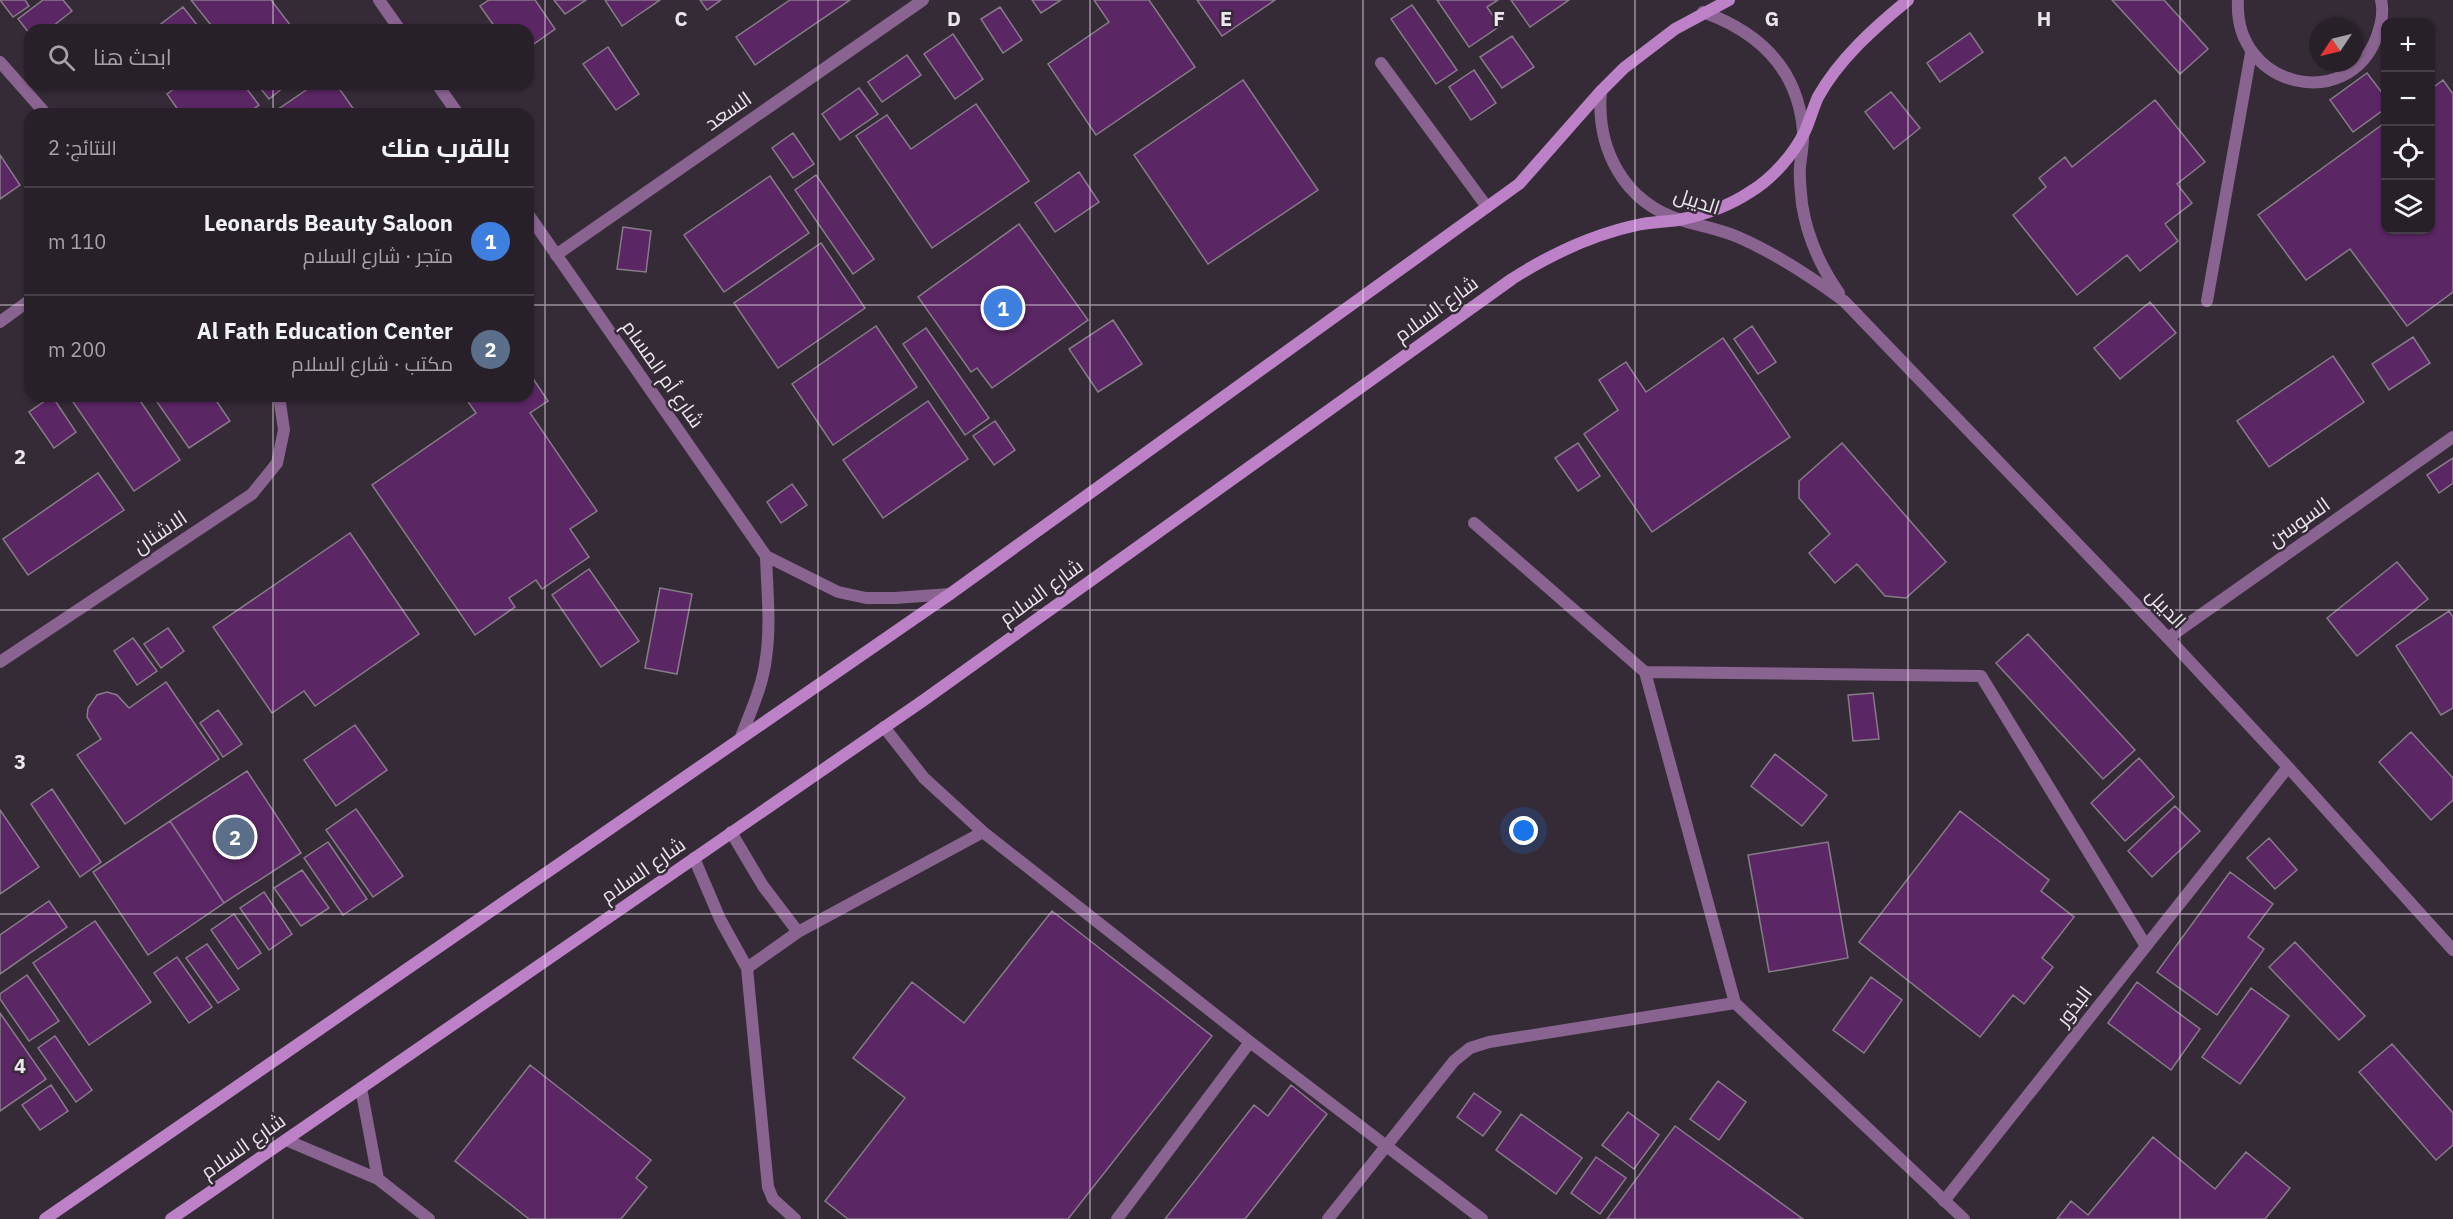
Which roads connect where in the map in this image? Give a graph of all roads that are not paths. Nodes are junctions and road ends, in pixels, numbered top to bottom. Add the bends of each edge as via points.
1 (379, 0) edge
2 (923, 0) edge
3 (1729, 0) edge
4 (1908, 0) edge
5 (2238, 0) edge
6 (2381, 0) edge
7 (1703, 12) junction
8 (396, 24) edge
9 (2251, 53) junction
10 (0, 62) edge
11 (1381, 63) dead end
12 (24, 89) edge
13 (25, 90) edge
14 (441, 90) edge
15 (1601, 91) junction
16 (41, 108) edge
17 (454, 108) edge
18 (1804, 133) junction
19 (1487, 207) junction
20 (1680, 219) junction
21 (534, 223) edge
22 (556, 255) junction
23 (1844, 301) junction
24 (2207, 301) dead end
25 (24, 304) edge
26 (0, 322) edge
27 (280, 402) edge
28 (2453, 437) edge
29 (1474, 523) dead end
30 (766, 556) junction
31 (950, 594) junction
32 (2168, 638) junction
33 (0, 662) edge
34 (1645, 672) junction
35 (884, 727) junction
36 (741, 737) junction
37 (2288, 767) junction
38 (730, 832) junction
39 (983, 832) junction
40 (694, 858) junction
41 (798, 932) junction
42 (2146, 946) junction
43 (2453, 950) edge
44 (747, 968) junction
45 (1735, 1002) junction
46 (1250, 1042) junction
47 (361, 1088) junction
48 (286, 1140) junction
49 (1384, 1146) junction
50 (378, 1179) junction
51 (1944, 1201) junction
52 (45, 1219) edge
53 (171, 1219) edge
54 (429, 1219) edge
55 (795, 1219) edge
56 (1117, 1219) edge
57 (1328, 1219) edge
58 (1482, 1219) edge
59 (1964, 1219) edge

1 - 8 street
2 - 22 street, السعد
3 - 7 main road
4 - 18 main road, شارع السلام via 1865,38 1838,70 1818,97
5 - 9 street via 2241,35
6 - 9 street via 2381,25 2374,45 2361,62 2335,78 2304,82 2284,78
7 - 15 main road via 1649,48
7 - 18 street, الديبل via 1746,31 1778,61 1800,108
9 - 24 street
10 - 12 street
11 - 19 street
13 - 16 street
14 - 17 street
15 - 19 main road via 1519,184
15 - 20 street, الديبل via 1602,134 1619,174 1636,194
18 - 20 main road, شارع السلام via 1781,165 1752,192 1717,209
18 - 23 street, الديبل via 1802,205 1810,239
19 - 31 main road
20 - 23 street, الديبل via 1720,229 1764,249
20 - 35 main road, شارع السلام via 1600,235 1539,261
21 - 22 street, شارع أم المسام
22 - 30 street, شارع أم المسام
23 - 32 street, الديبل
25 - 26 street
27 - 33 street, الاشنان via 284,430 277,463 252,494
28 - 32 street, السوسن
29 - 34 street
30 - 31 street, شارع أم المسام via 838,592 866,598
30 - 36 street via 766,658 760,687
31 - 36 main road
32 - 37 street, الديبل
34 - 42 street via 1981,676
34 - 45 street
35 - 38 main road, شارع السلام
35 - 39 street via 924,778
36 - 52 main road
37 - 42 street, البذور
37 - 43 street, الديبل
38 - 40 main road, شارع السلام
38 - 41 street via 763,886
39 - 41 street
39 - 46 street
40 - 44 street via 720,919
40 - 47 main road, شارع السلام
41 - 44 street
42 - 51 street, البذور
44 - 55 street via 768,1187 773,1199
45 - 49 street via 1470,1048 1454,1061
45 - 51 street
46 - 49 street
46 - 56 street
47 - 48 main road, شارع السلام
47 - 50 street
48 - 50 street
48 - 53 main road, شارع السلام
49 - 57 street
49 - 58 street
50 - 54 street
51 - 59 street

